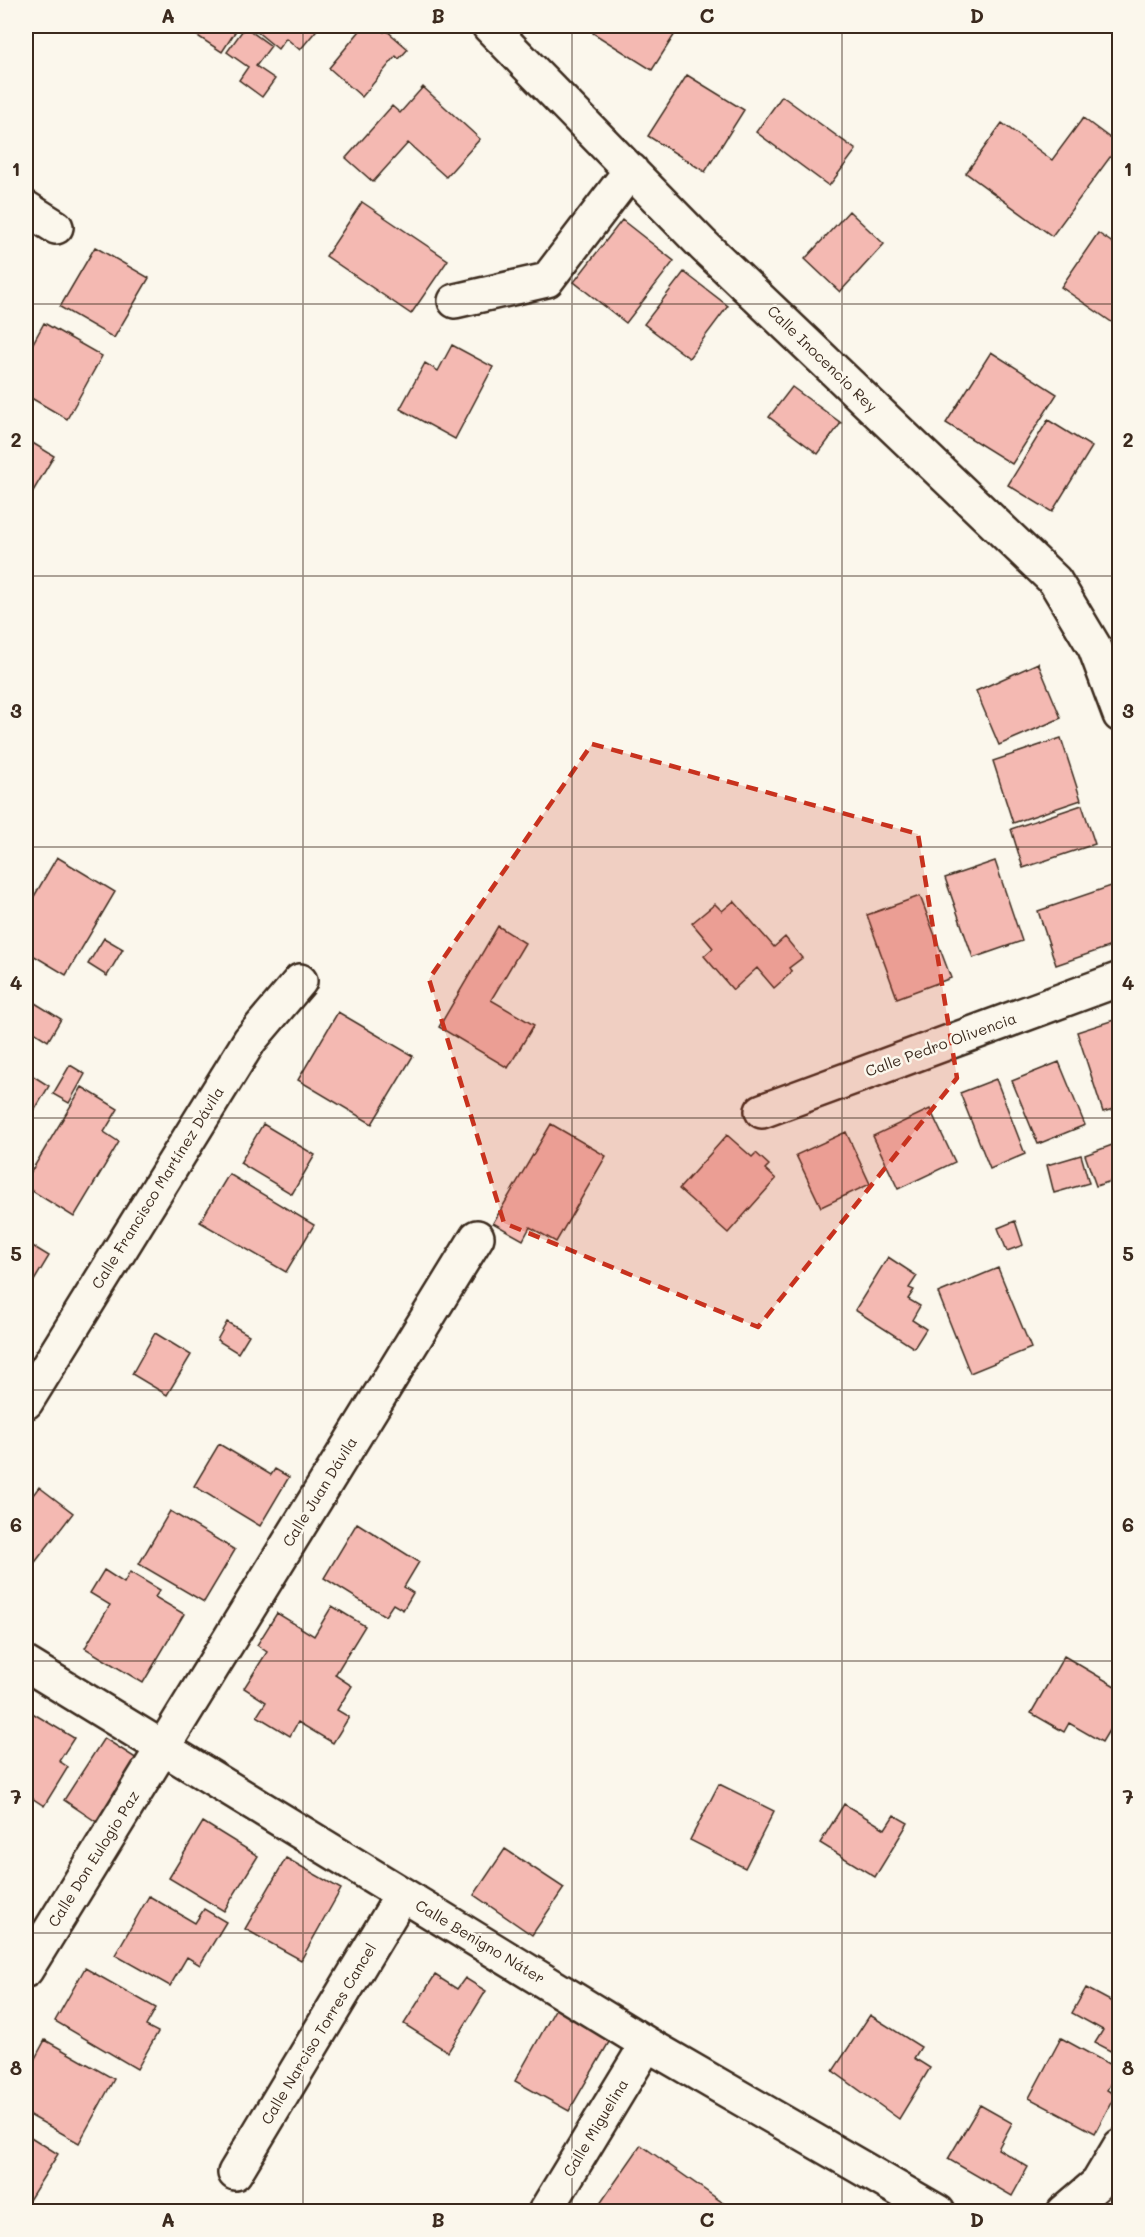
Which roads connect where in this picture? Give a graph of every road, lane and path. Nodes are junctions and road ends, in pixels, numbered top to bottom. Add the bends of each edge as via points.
1 (489, 26) edge
2 (631, 170) junction
3 (26, 208) edge
4 (56, 227) dead end
5 (454, 301) dead end
6 (1119, 715) edge
7 (1119, 979) edge
8 (300, 981) dead end
9 (762, 1112) dead end
10 (477, 1237) dead end
11 (26, 1402) edge
12 (26, 1664) edge
13 (163, 1748) junction
14 (402, 1894) junction
15 (26, 1970) edge
16 (647, 2044) junction
17 (1119, 2146) edge
18 (235, 2173) dead end
19 (545, 2211) edge
20 (938, 2211) edge
21 (1064, 2211) edge

1 - 2 street, Calle Inocencio Rey
2 - 5 street via 547,280
2 - 6 street, Calle Inocencio Rey via 703,245 1055,581 1095,648
3 - 4 street
7 - 9 street, Calle Pedro Olivencia
8 - 11 street, Calle Francisco Martínez Dávila via 250,1040
10 - 13 street, Calle Juan Dávila
12 - 13 street, Calle Benigno Náter
13 - 14 street, Calle Benigno Náter
13 - 15 street, Calle Don Eulogio Paz
14 - 16 street, Calle Benigno Náter
14 - 18 street, Calle Narciso Torres Cancel
16 - 19 street, Calle Miguelina
16 - 20 street, Calle Benigno Náter
17 - 21 street via 1098,2183

